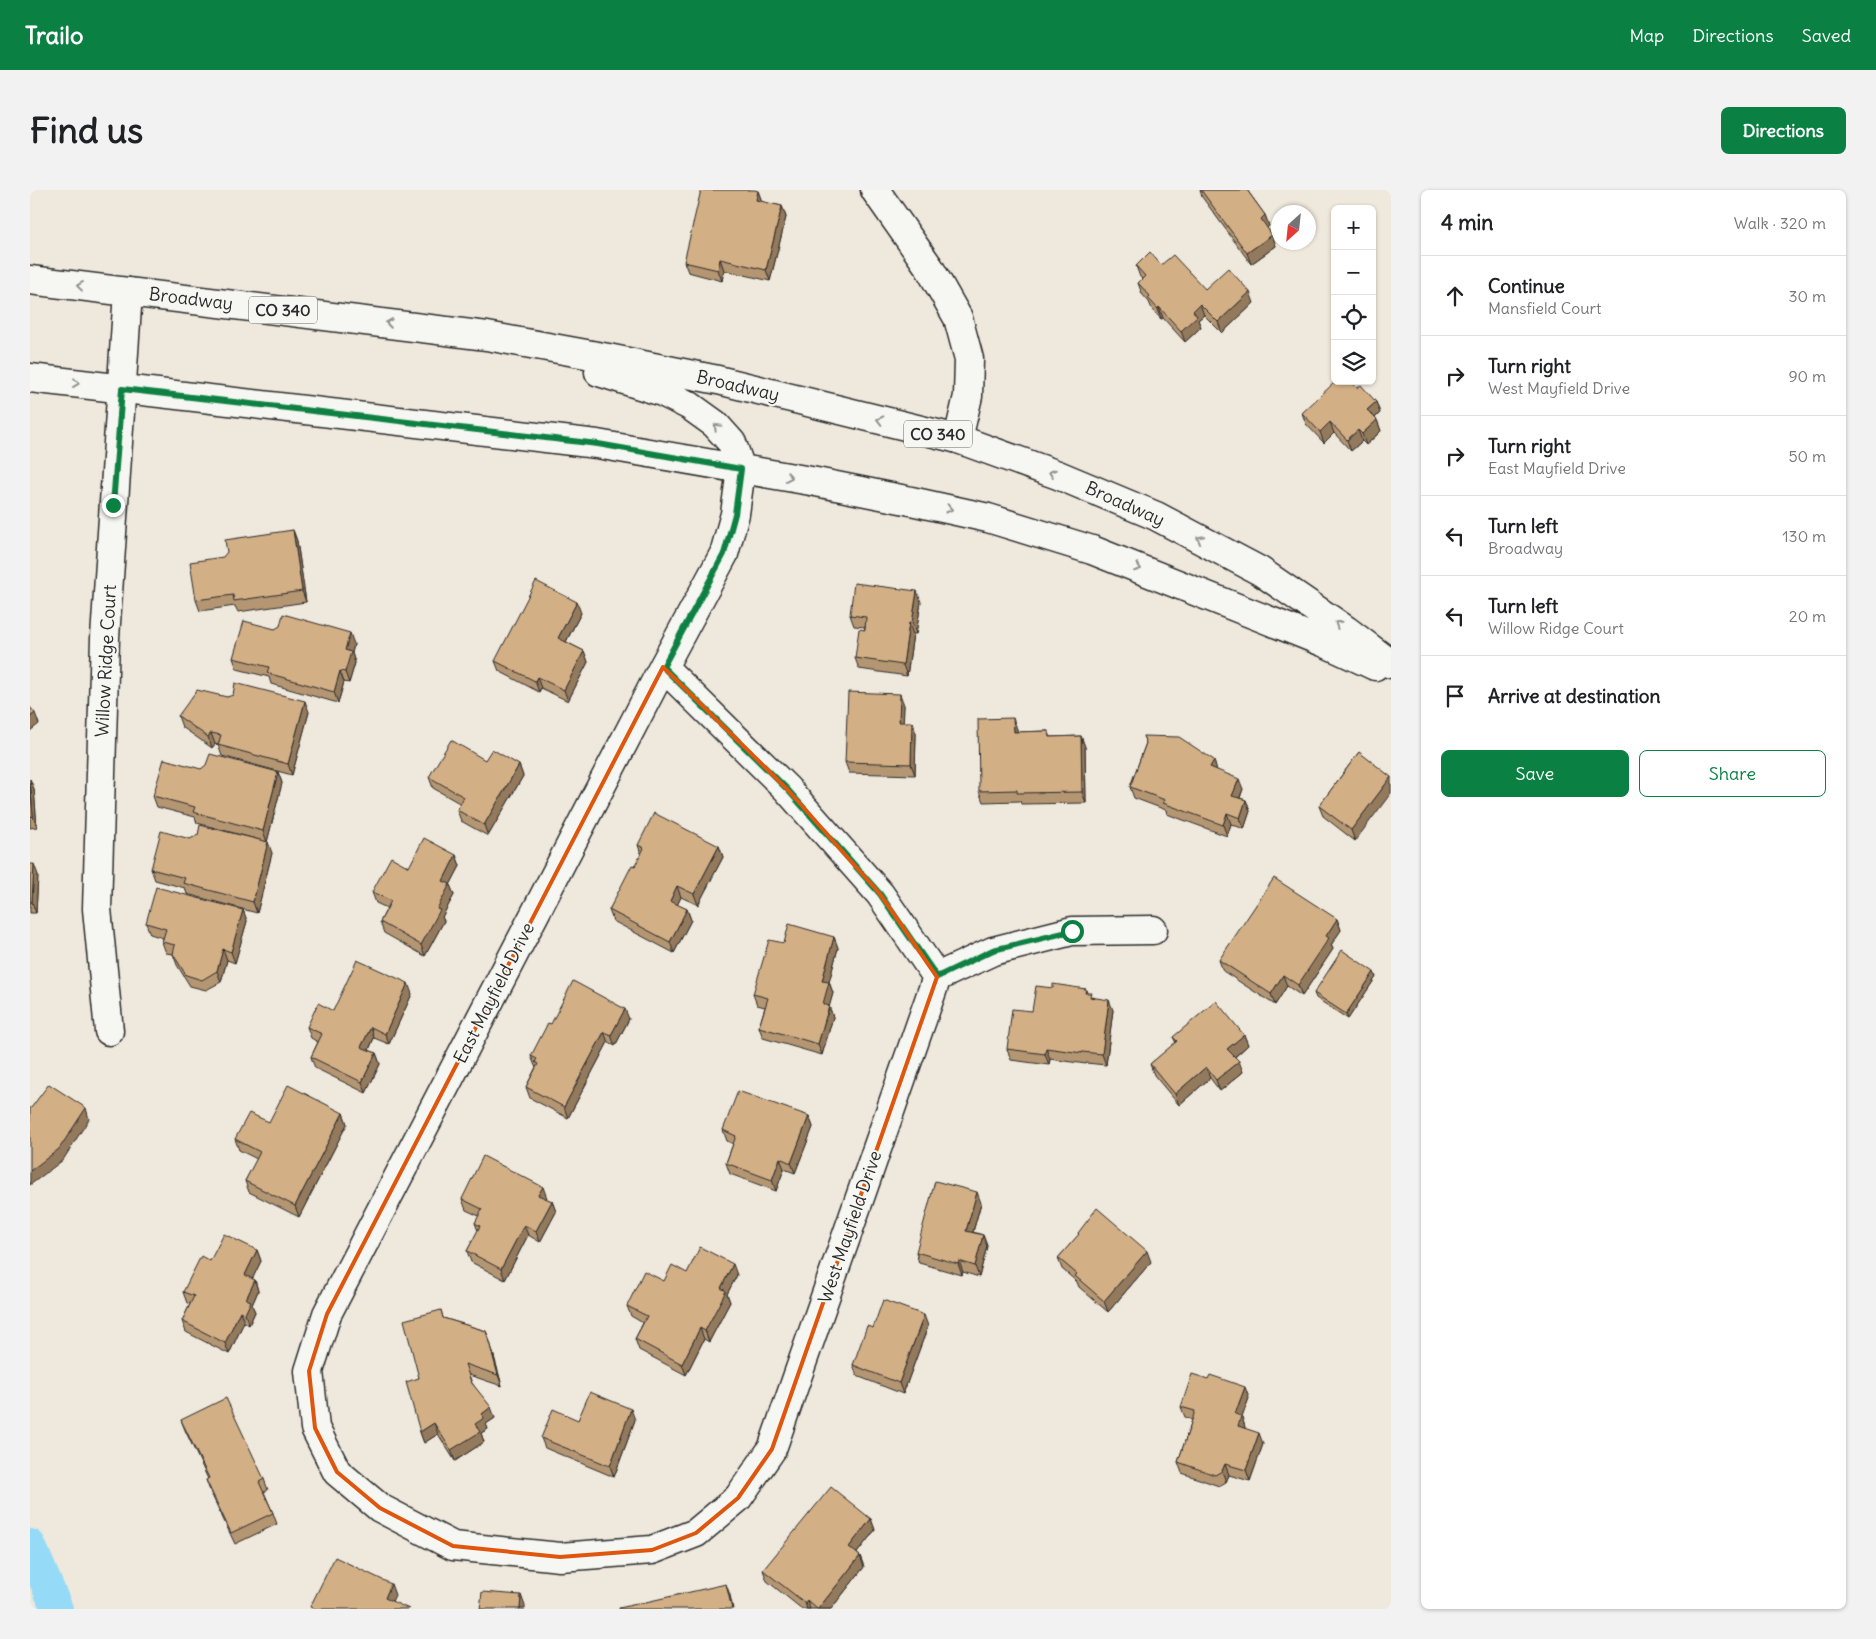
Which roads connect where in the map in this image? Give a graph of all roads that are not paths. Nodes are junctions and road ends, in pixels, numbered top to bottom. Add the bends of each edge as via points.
1 (875, 190) edge
2 (30, 280) edge
3 (128, 292) junction
4 (437, 330) junction
5 (30, 378) edge
6 (122, 389) junction
7 (958, 439) junction
8 (741, 469) junction
9 (1391, 664) edge
10 (663, 667) junction
11 (1391, 673) edge
12 (1152, 930) dead end
13 (937, 977) junction
14 (109, 1031) dead end
15 (380, 1508) joint

1 - 7 street via 929,266 958,318 969,359 968,396
3 -> 2 street, Broadway / CO 340
4 -> 3 street, Broadway / CO 340
3 - 6 street, Willow Ridge Court
7 -> 4 street, Broadway / CO 340 via 718,380 488,336
8 -> 4 street via 732,443 715,424 662,392 597,371
5 -> 6 street
6 - 8 street via 598,444
6 - 14 street, Willow Ridge Court via 104,638 97,909
9 -> 7 street, Broadway / CO 340 via 1260,571 1156,516 1058,475
8 - 10 street, East Mayfield Drive via 735,514 724,554
8 -> 11 street via 988,518 1083,547 1323,642
10 - 13 street via 787,789 880,894
10 - 15 street, East Mayfield Drive via 327,1314 309,1371 315,1428 337,1472
12 - 13 street via 1072,931 993,950
13 - 15 street, West Mayfield Drive via 772,1449 738,1498 696,1533 652,1550 560,1557 452,1546

